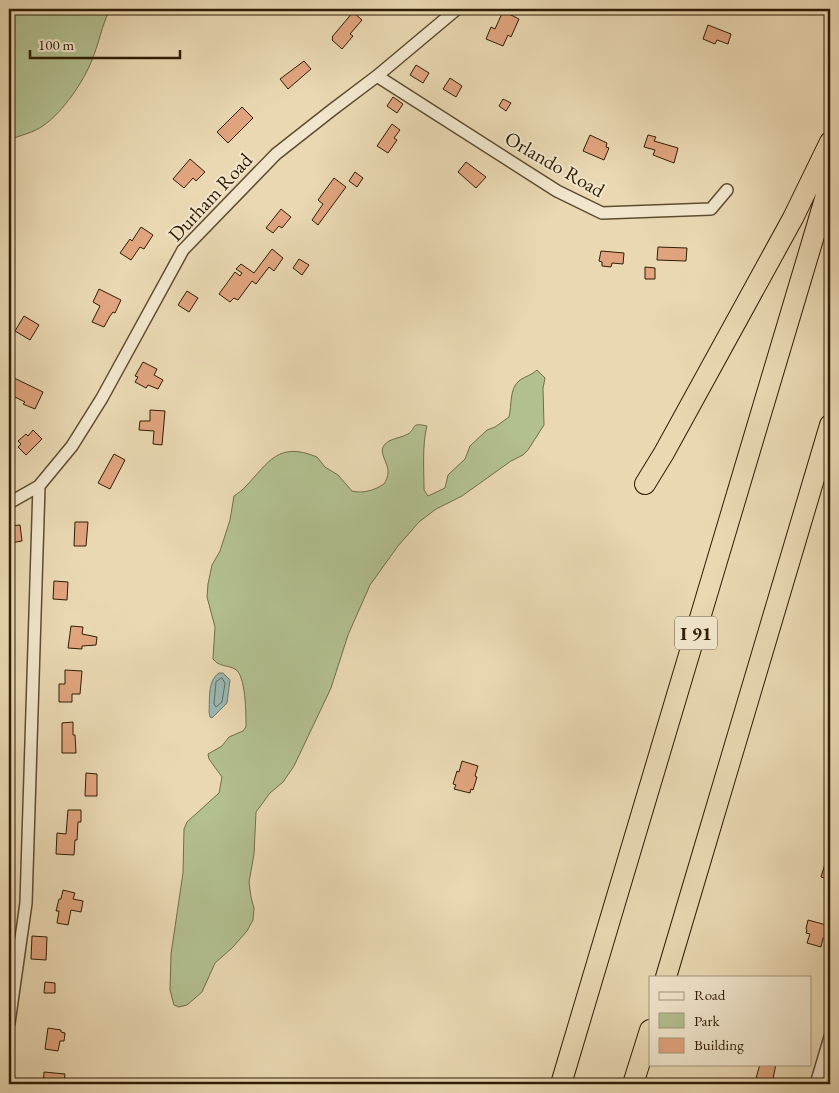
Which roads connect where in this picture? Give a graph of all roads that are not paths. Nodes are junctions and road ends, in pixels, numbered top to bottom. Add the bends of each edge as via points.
1 (457, 9) edge
2 (377, 76) junction
3 (830, 142) edge
4 (830, 182) edge
5 (727, 190) dead end
6 (830, 425) edge
7 (645, 484) dead end
8 (39, 486) junction
9 (9, 503) edge
10 (666, 976) edge
11 (9, 1023) edge
12 (649, 1033) edge
13 (830, 1037) edge
14 (561, 1084) edge
15 (633, 1084) edge
16 (816, 1084) edge

1 - 2 street, Durham Road
2 - 5 street, Orlando Road via 557,191 602,213 711,209
2 - 8 street, Durham Road via 276,154 183,250 102,398 72,446
3 - 7 highway via 794,218
4 - 14 highway, I 91
6 - 10 highway
8 - 9 street, Durham Road
8 - 11 street via 26,903
12 - 15 highway
13 - 16 street

